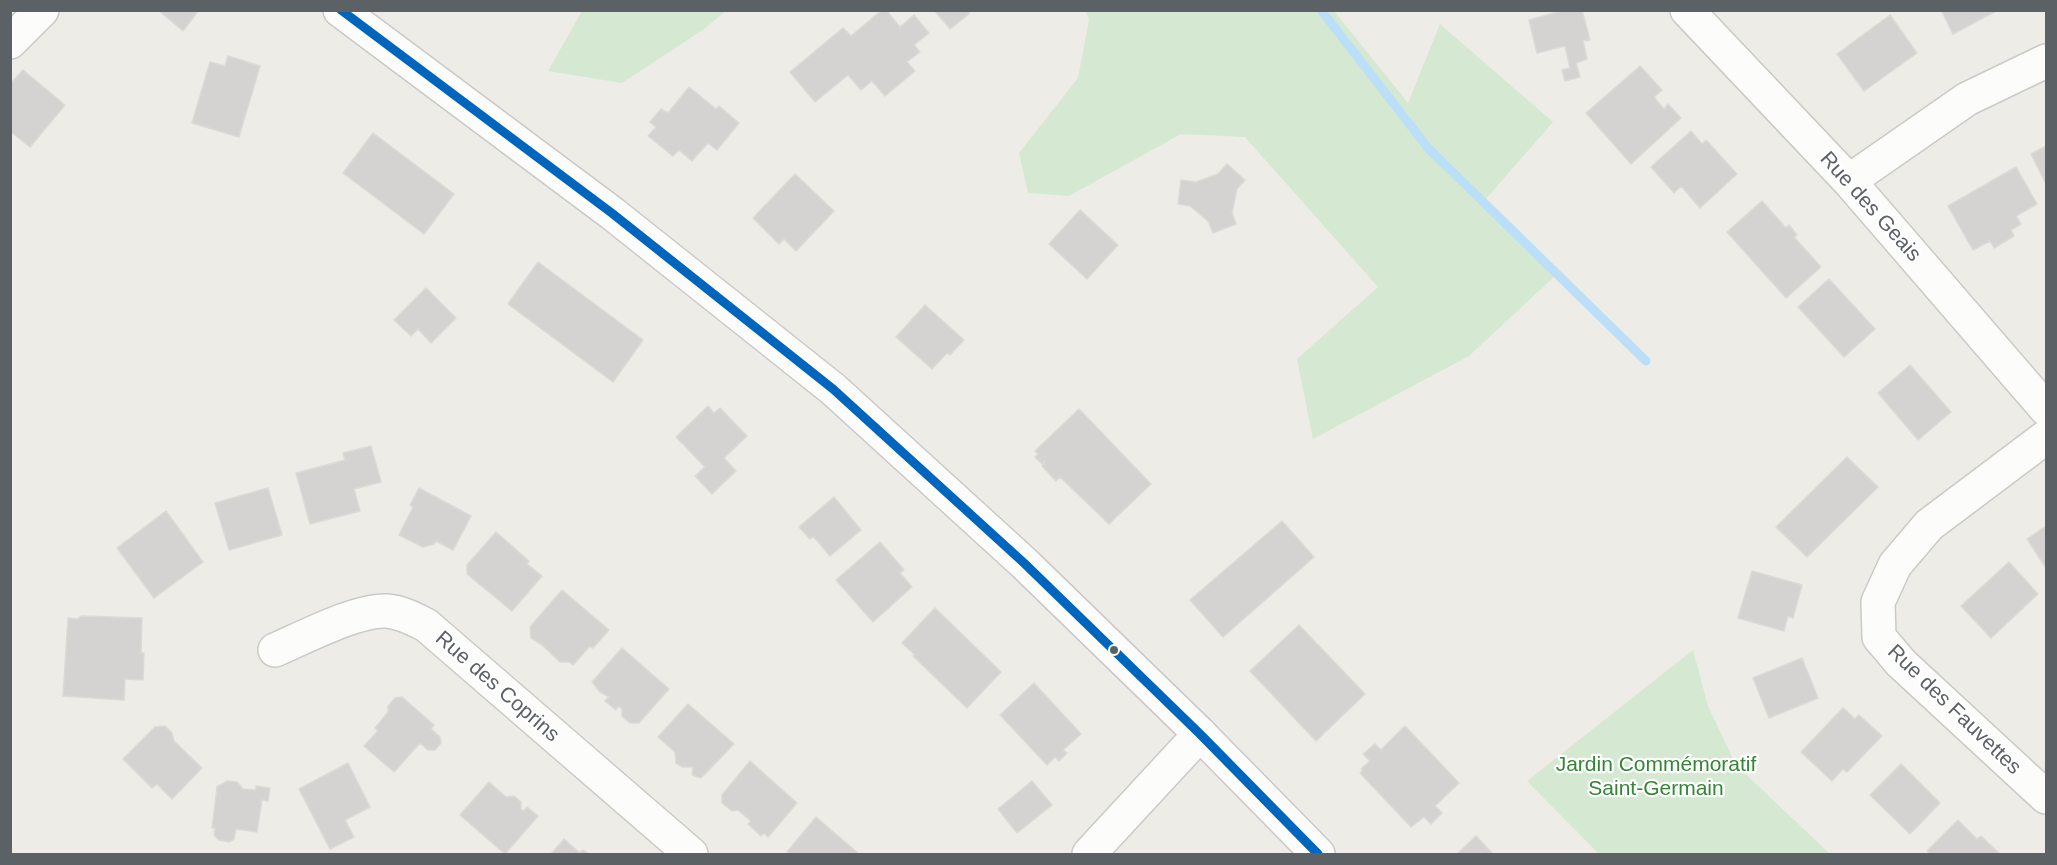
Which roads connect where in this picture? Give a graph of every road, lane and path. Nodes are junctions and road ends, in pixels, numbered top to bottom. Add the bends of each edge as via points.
1 (42, 10) edge
2 (339, 10) edge
3 (1687, 10) edge
4 (10, 42) edge
5 (2046, 61) edge
6 (1849, 181) junction
7 (2046, 409) edge
8 (2046, 437) edge
9 (275, 650) dead end
10 (1200, 734) junction
11 (2046, 797) edge
12 (691, 855) edge
13 (1089, 855) edge
14 (1318, 855) edge

1 - 4 street
2 - 10 street via 613,214 833,389 1024,563
3 - 6 street, Rue des Geais
5 - 6 street via 1967,99
6 - 7 street, Rue des Geais
8 - 11 street, Rue des Fauvettes via 1929,525 1895,565 1878,603 1879,638
9 - 12 street, Rue des Coprins via 365,612 395,613 426,625
10 - 13 street
10 - 14 street

